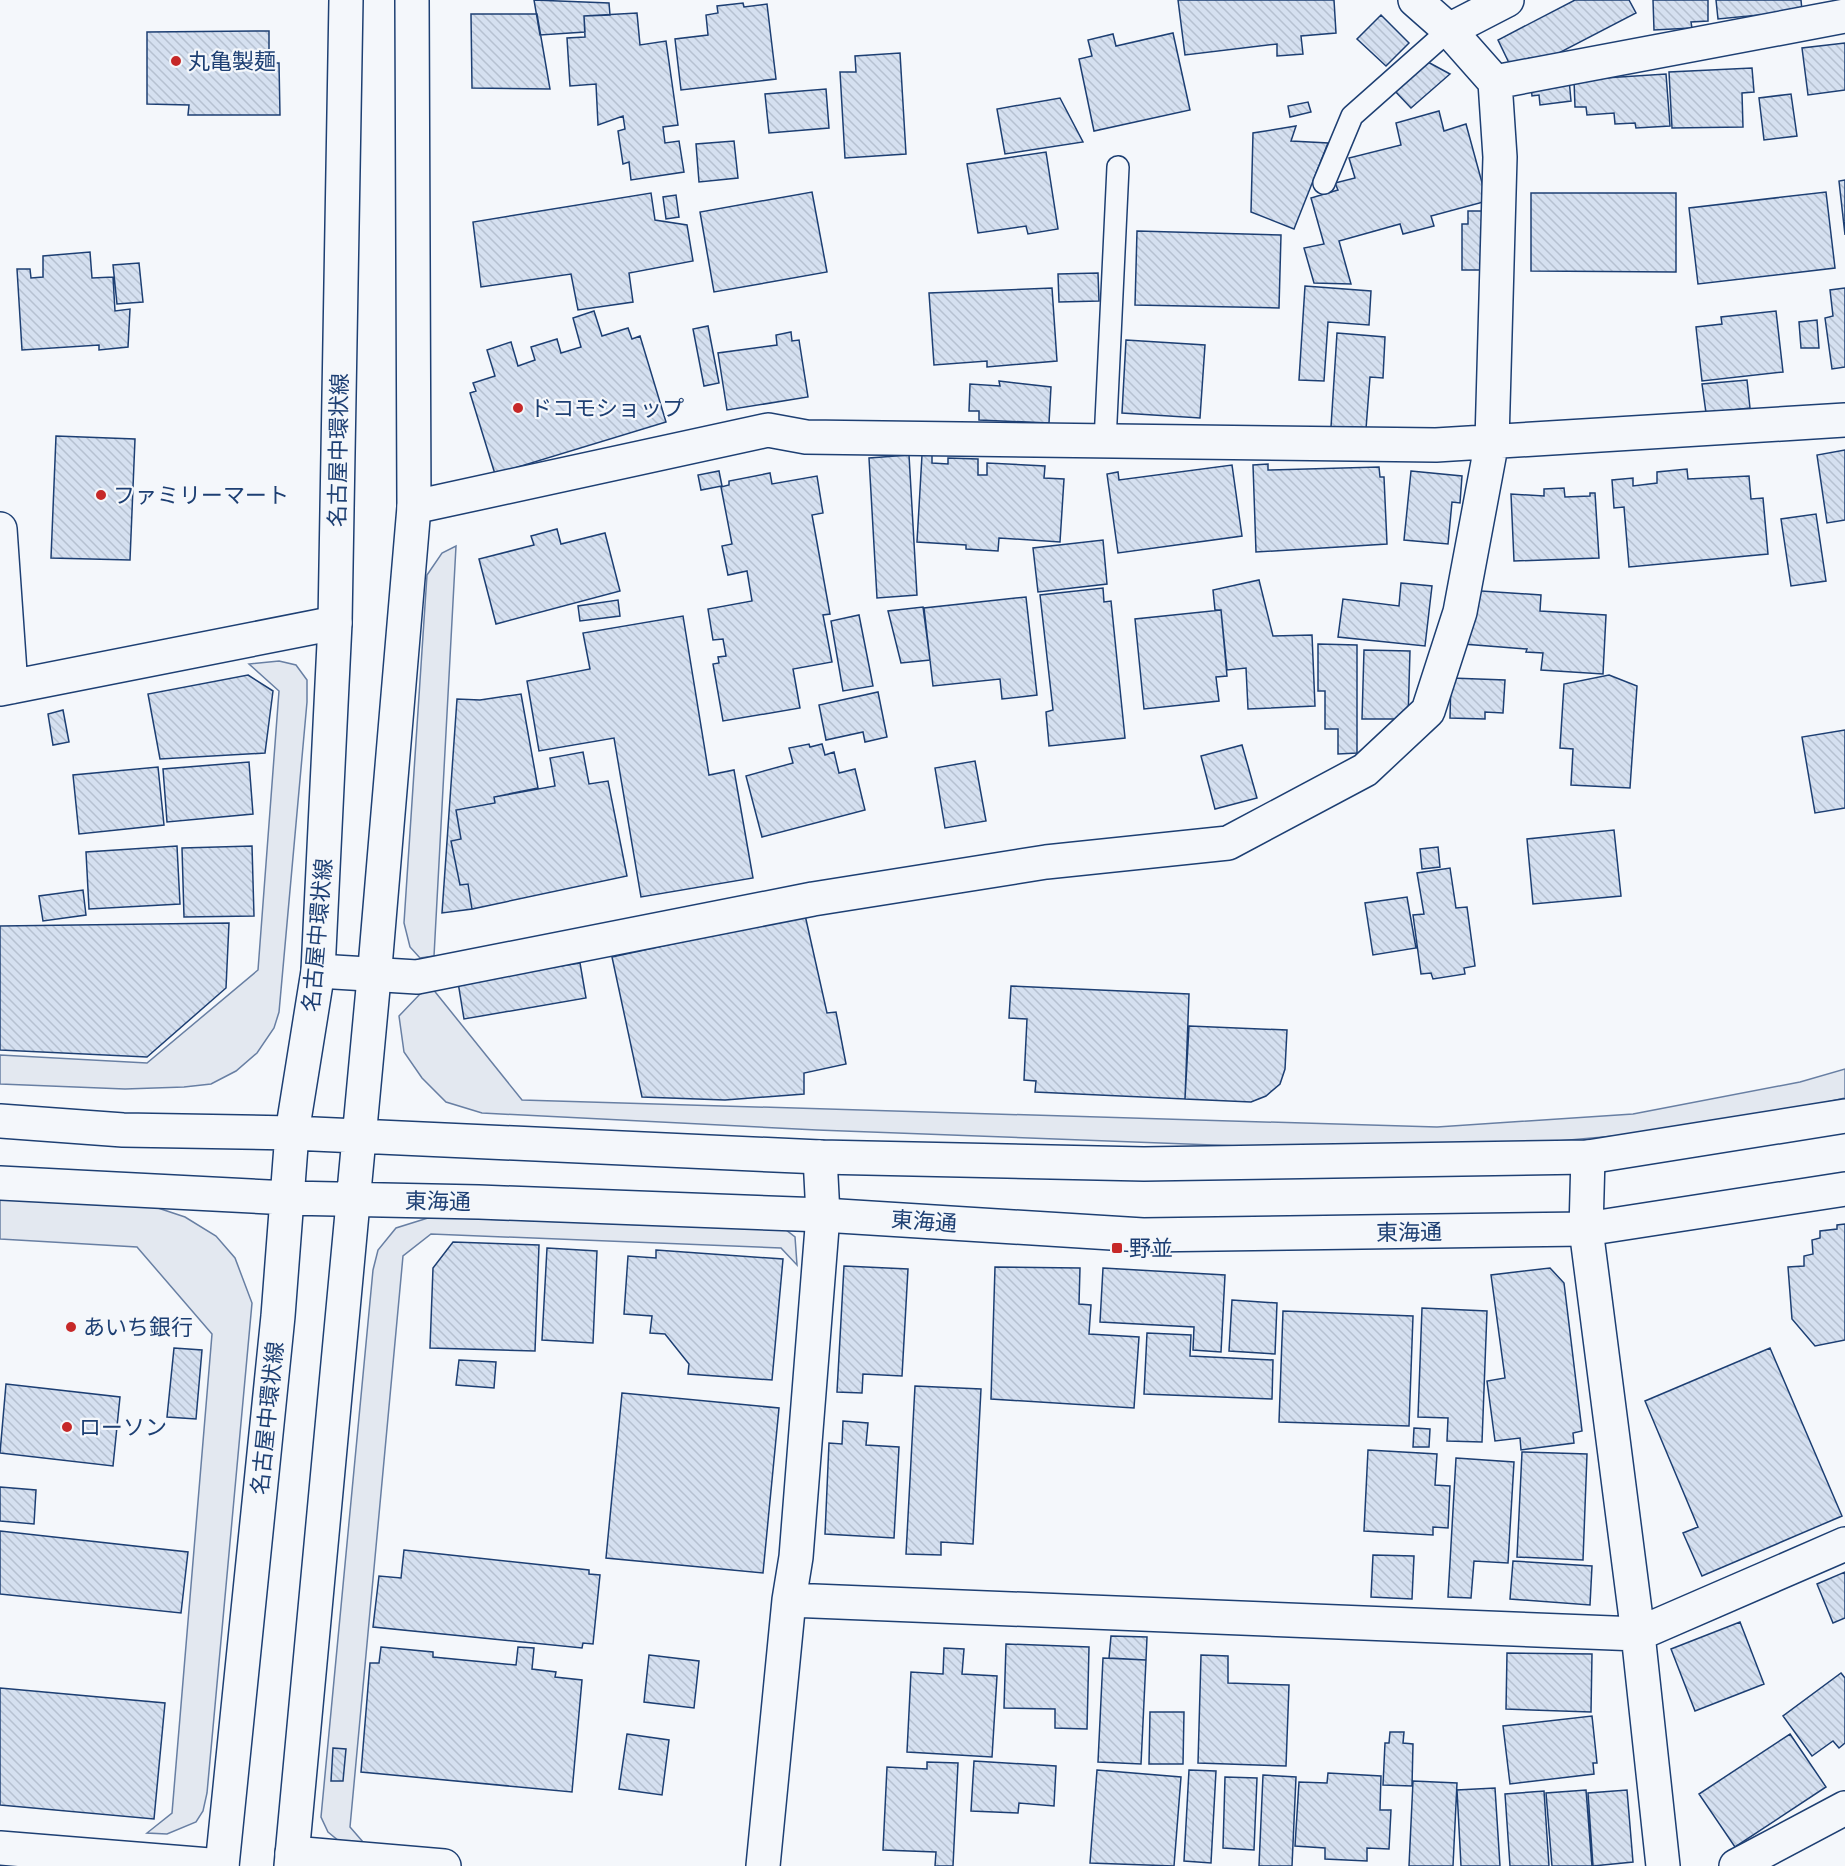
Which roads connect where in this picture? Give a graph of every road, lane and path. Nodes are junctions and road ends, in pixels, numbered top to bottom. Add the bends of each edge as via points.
1 (346, 0) edge
2 (412, 0) edge
3 (1415, 0) edge
4 (1507, 0) edge
5 (1845, 16) edge
6 (1449, 30) junction
7 (1495, 82) junction
8 (1118, 167) dead end
9 (1324, 183) dead end
10 (1845, 420) edge
11 (1492, 441) junction
12 (1105, 442) junction
13 (414, 507) junction
14 (0, 529) edge
15 (335, 623) junction
16 (5, 688) edge
17 (318, 971) junction
18 (373, 976) junction
19 (1845, 1116) edge
20 (0, 1121) edge
21 (292, 1133) junction
22 (358, 1137) junction
23 (820, 1157) junction
24 (1588, 1157) junction
25 (0, 1183) edge
26 (1845, 1189) edge
27 (288, 1198) junction
28 (352, 1200) junction
29 (823, 1215) junction
30 (1586, 1229) junction
31 (1845, 1544) edge
32 (789, 1600) junction
33 (1638, 1634) junction
34 (1845, 1808) edge
35 (0, 1848) edge
36 (292, 1859) edge
37 (222, 1866) edge
38 (444, 1866) edge
39 (764, 1866) edge
40 (1663, 1866) edge
41 (1736, 1866) edge

1 - 15 main road, 名古屋中環状線
2 - 13 main road
3 - 6 main road
4 - 6 main road
5 - 7 main road
6 - 7 main road
6 - 9 lane via 1352,116
7 - 11 main road via 1500,157
8 - 12 lane
10 - 11 main road
11 - 12 main road via 1436,445
11 - 18 main road via 1460,612 1428,711 1365,770 1228,843 1035,864 813,899 417,977
12 - 13 main road via 806,437 768,430
13 - 18 main road
14 - 16 main road
15 - 16 main road
15 - 17 main road, 名古屋中環状線
17 - 18 main road
17 - 21 main road, 名古屋中環状線
18 - 22 main road
19 - 24 main road
20 - 21 main road via 123,1130
21 - 22 main road
21 - 27 main road, 名古屋中環状線
22 - 23 main road
22 - 28 main road
23 - 24 main road via 1144,1164
23 - 29 main road
24 - 30 main road
25 - 27 main road, 東海通
26 - 30 main road, 東海通
27 - 28 main road, 東海通
27 - 37 main road, 名古屋中環状線
28 - 29 main road, 東海通
28 - 36 main road
29 - 30 main road, 東海通 via 1143,1235
29 - 32 main road via 796,1557
30 - 33 main road
31 - 33 main road
32 - 33 main road
32 - 39 main road
33 - 40 main road
34 - 41 main road
35 - 37 main road
36 - 38 main road

